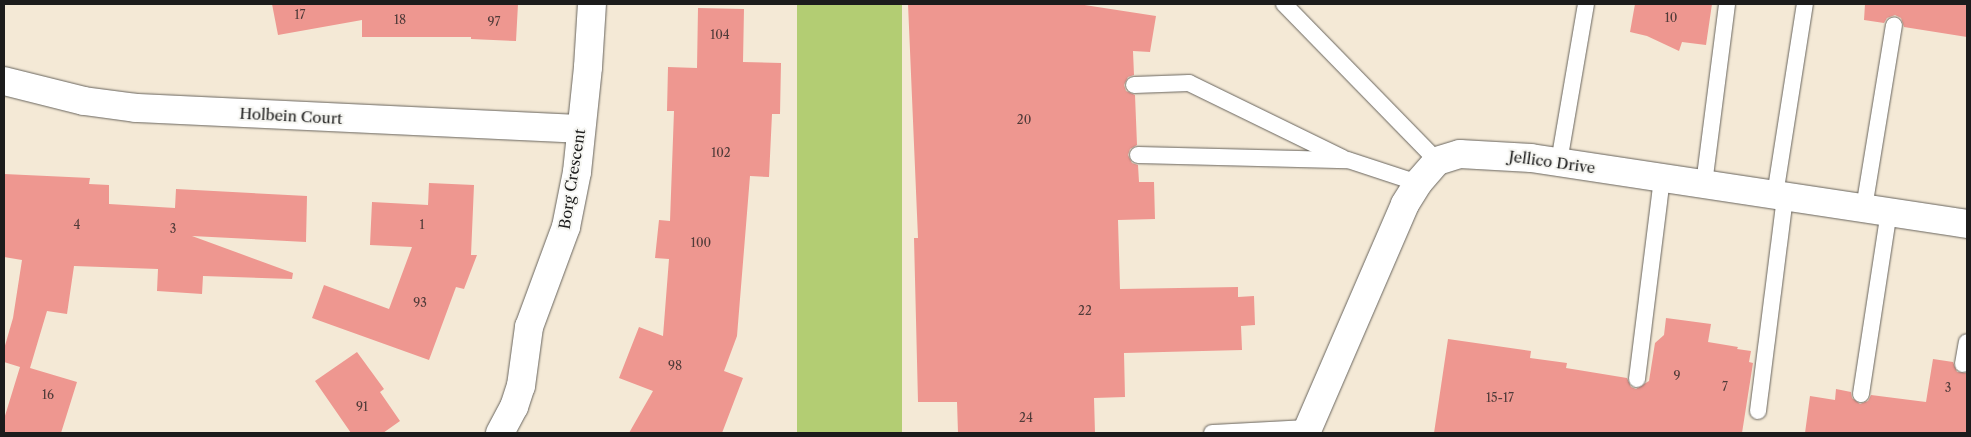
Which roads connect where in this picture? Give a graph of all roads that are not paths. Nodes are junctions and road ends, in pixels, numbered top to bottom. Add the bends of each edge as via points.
1 (592, 4) edge
2 (1284, 4) edge
3 (1586, 4) edge
4 (1727, 4) edge
5 (1805, 4) edge
6 (1894, 25) dead end
7 (4, 81) edge
8 (1134, 85) dead end
9 (581, 129) junction
10 (1138, 155) dead end
11 (1348, 160) junction
12 (1437, 161) junction
13 (1559, 162) junction
14 (1662, 178) junction
15 (1418, 183) junction
16 (1704, 184) junction
17 (1780, 196) junction
18 (1876, 210) junction
19 (1967, 224) edge
20 (1967, 342) edge
21 (1964, 364) dead end
22 (1637, 379) dead end
23 (1861, 394) dead end
24 (1758, 411) dead end
25 (1307, 430) edge
26 (500, 433) edge
27 (1212, 433) edge

1 - 9 street, Borg Crescent
2 - 12 lane
3 - 13 lane
4 - 16 lane
5 - 17 lane
6 - 18 lane
7 - 9 street, Holbein Court via 84,100 136,108
8 - 11 lane via 1188,83
9 - 26 street, Borg Crescent via 566,227 529,327 521,386
10 - 11 lane
11 - 15 lane
12 - 13 street, Jellico Drive via 1460,154 1486,154
12 - 15 street
13 - 14 street, Jellico Drive
14 - 16 street, Jellico Drive
14 - 22 lane
15 - 25 street via 1387,244
16 - 17 street, Jellico Drive
17 - 18 street, Jellico Drive
17 - 24 lane
18 - 19 street, Jellico Drive
18 - 23 lane
20 - 21 lane
25 - 27 lane

